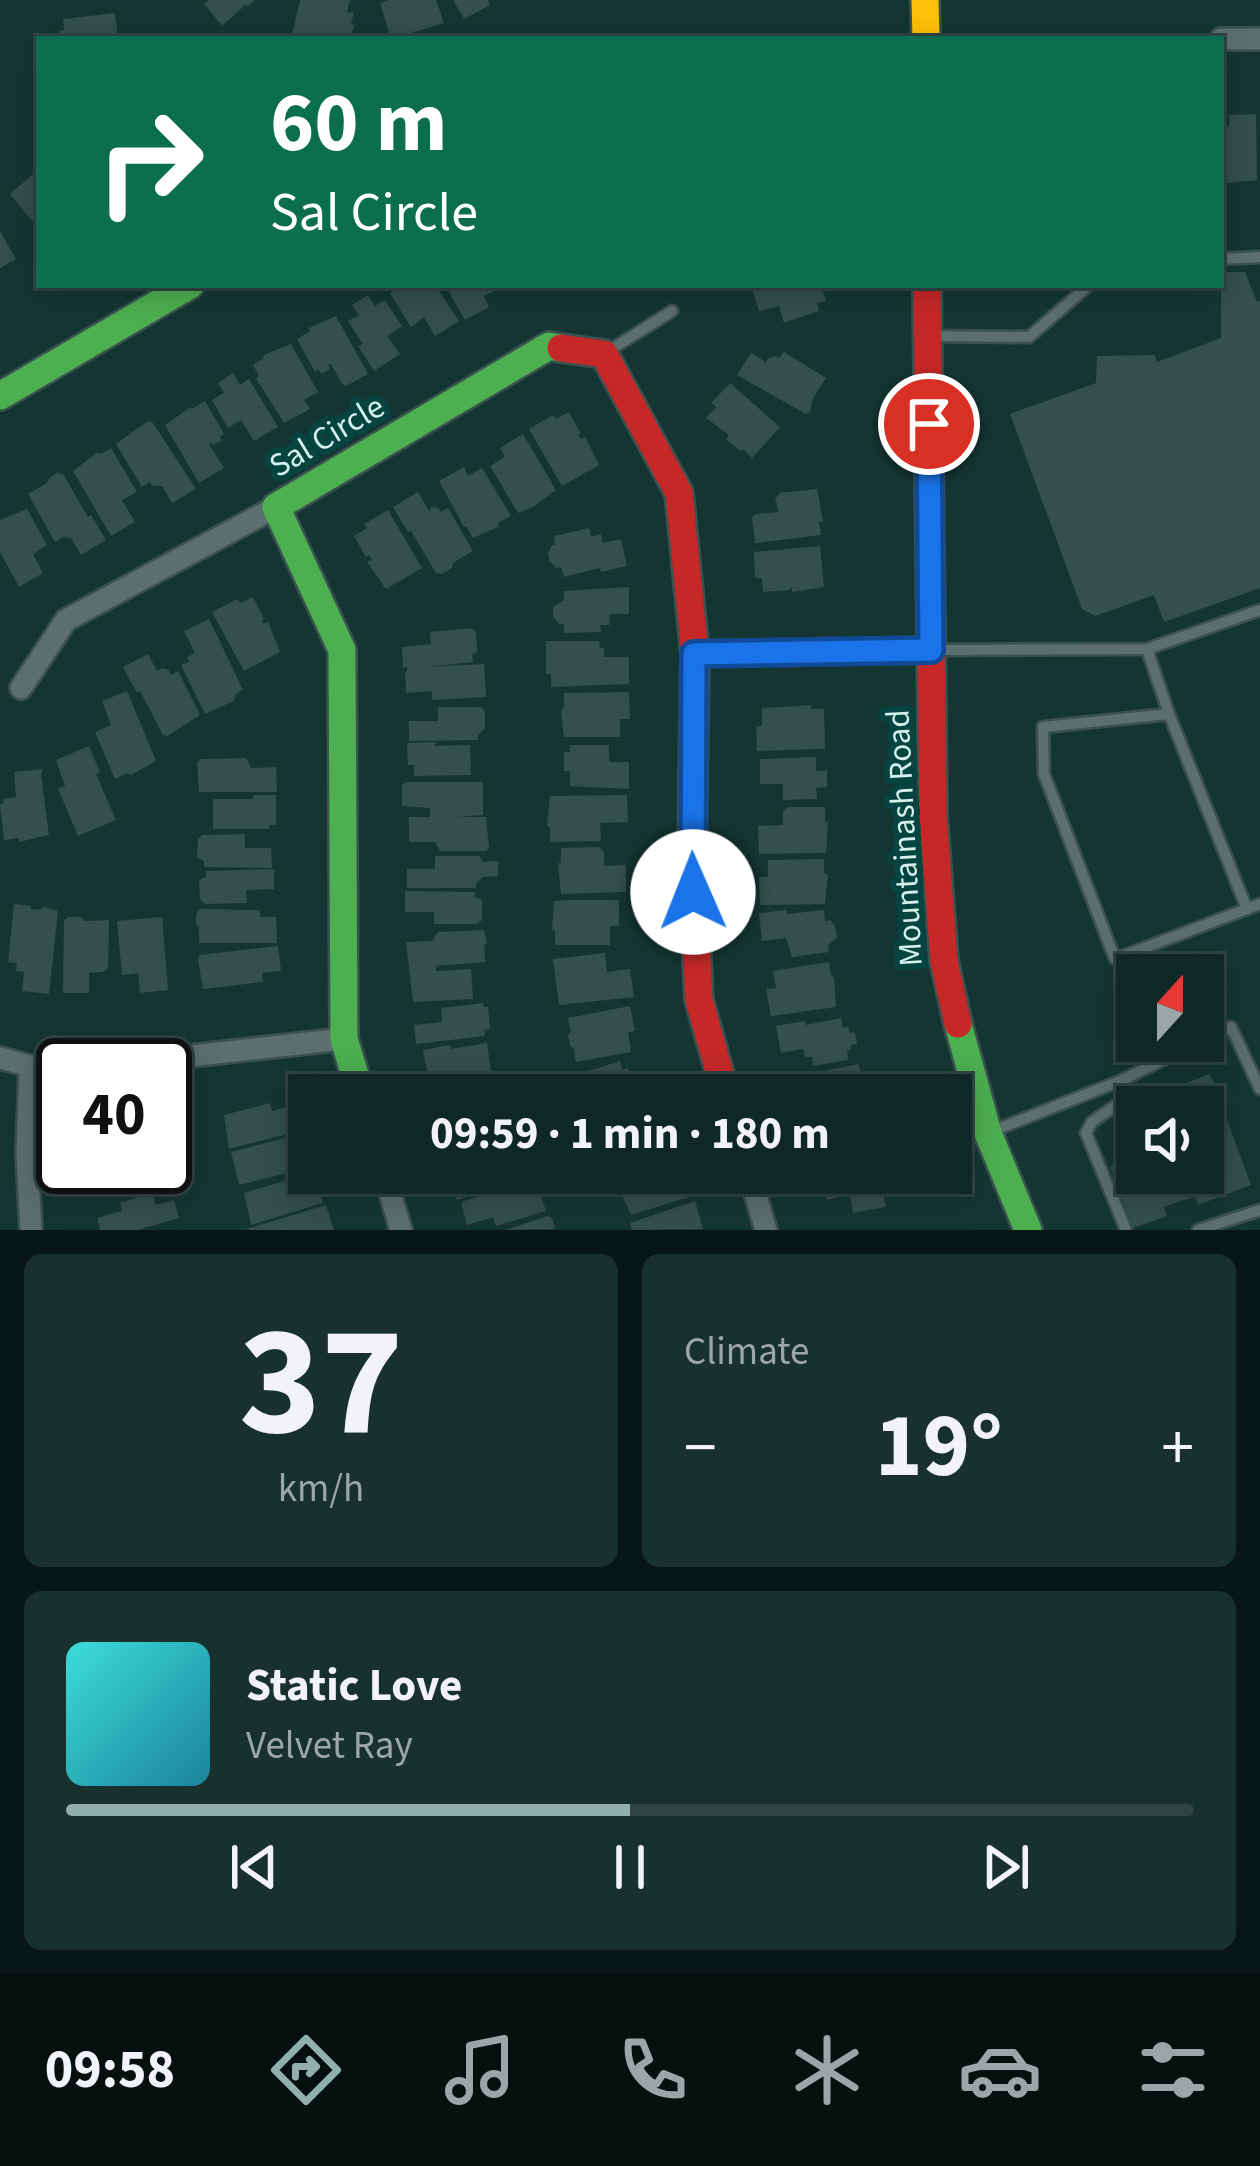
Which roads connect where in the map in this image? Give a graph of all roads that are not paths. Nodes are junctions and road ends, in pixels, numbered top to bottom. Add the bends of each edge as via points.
1 (925, 0) edge
2 (926, 36) edge
3 (1224, 39) edge
4 (1260, 39) edge
5 (1260, 257) edge
6 (1224, 259) edge
7 (185, 288) edge
8 (927, 288) edge
9 (1086, 288) edge
10 (672, 311) dead end
11 (928, 336) junction
12 (604, 354) junction
13 (0, 396) edge
14 (276, 507) junction
15 (1260, 610) edge
16 (931, 650) junction
17 (1147, 650) junction
18 (694, 654) junction
19 (21, 688) dead end
20 (1169, 714) junction
21 (1253, 906) edge
22 (1224, 1030) edge
23 (344, 1039) junction
24 (192, 1056) edge
25 (0, 1058) edge
26 (1159, 1062) edge
27 (30, 1066) junction
28 (36, 1066) edge
29 (355, 1074) edge
30 (721, 1074) edge
31 (1120, 1081) junction
32 (1122, 1086) edge
33 (1260, 1089) edge
34 (1116, 1106) edge
35 (988, 1132) junction
36 (390, 1194) edge
37 (755, 1194) edge
38 (1260, 1210) edge
39 (31, 1230) edge
40 (401, 1230) edge
41 (766, 1230) edge
42 (1028, 1230) edge
43 (1126, 1230) edge
44 (1198, 1230) edge

1 - 2 street
3 - 4 street
5 - 6 lane
7 - 13 street
8 - 11 street, Mountainash Road
9 - 11 lane via 1029,337
10 - 12 lane
11 - 16 street, Mountainash Road
12 - 14 street, Sal Circle via 549,346
12 - 18 street via 679,493
14 - 19 street via 65,620
14 - 23 street, Sal Circle via 342,650
15 - 17 lane
16 - 17 lane
16 - 18 street
16 - 35 street, Mountainash Road via 944,962
17 - 20 lane
18 - 30 street via 698,1000
20 - 21 lane
20 - 21 lane via 1043,728 1044,774 1115,958
22 - 33 lane via 1231,1027
23 - 24 street
23 - 29 street, Sal Circle
25 - 27 street
26 - 31 lane
27 - 28 street
27 - 39 street
31 - 32 lane
31 - 35 lane
34 - 43 lane via 1086,1133
35 - 42 street, Mountainash Road
36 - 40 street
37 - 41 street
38 - 44 lane

